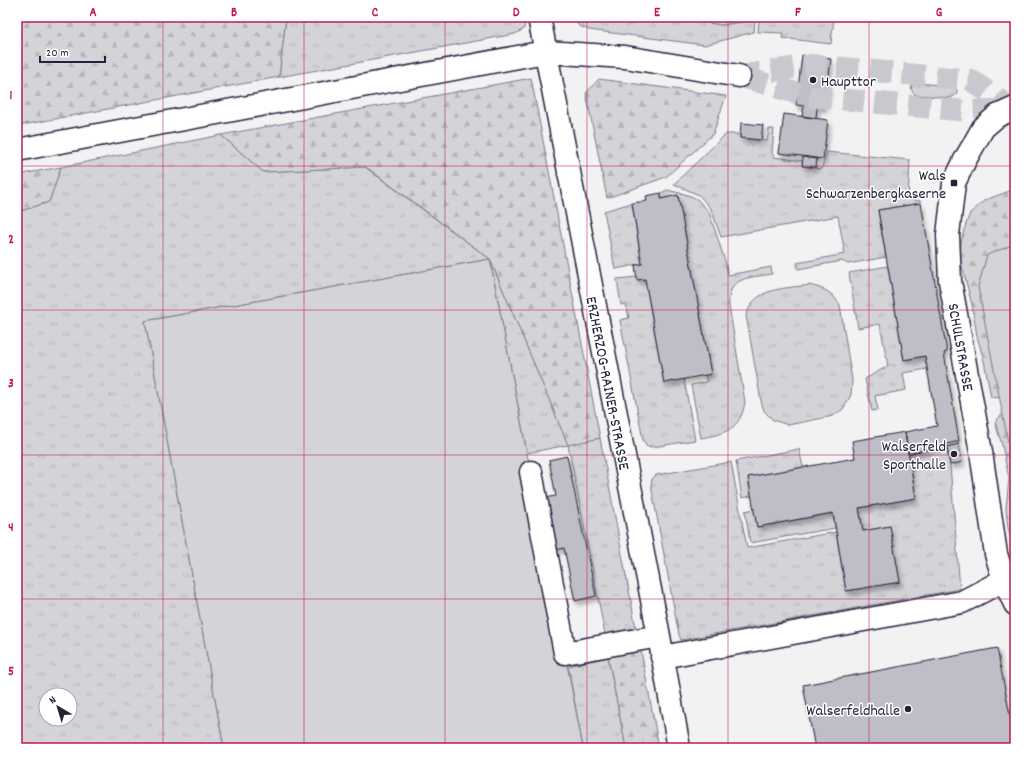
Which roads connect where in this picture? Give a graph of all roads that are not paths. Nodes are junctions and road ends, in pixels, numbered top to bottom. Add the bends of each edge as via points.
1 (539, 17) edge
2 (545, 52) junction
3 (739, 76) tunnel mouth
4 (1014, 109) edge
5 (17, 150) edge
6 (531, 472) dead end
7 (1004, 580) junction
8 (1015, 604) edge
9 (660, 646) junction
10 (679, 748) edge

1 - 2 street, ERZHERZOG-RAINER-STRASSE
2 - 3 street via 625,57
2 - 5 street
2 - 9 street, ERZHERZOG-RAINER-STRASSE
4 - 7 street, SCHULSTRASSE via 997,116 983,128 965,160 954,183 948,235 950,281 981,452 996,554
6 - 9 street via 565,653
7 - 8 street, SCHULSTRASSE
7 - 9 street via 962,602
9 - 10 street, ERZHERZOG-RAINER-STRASSE

